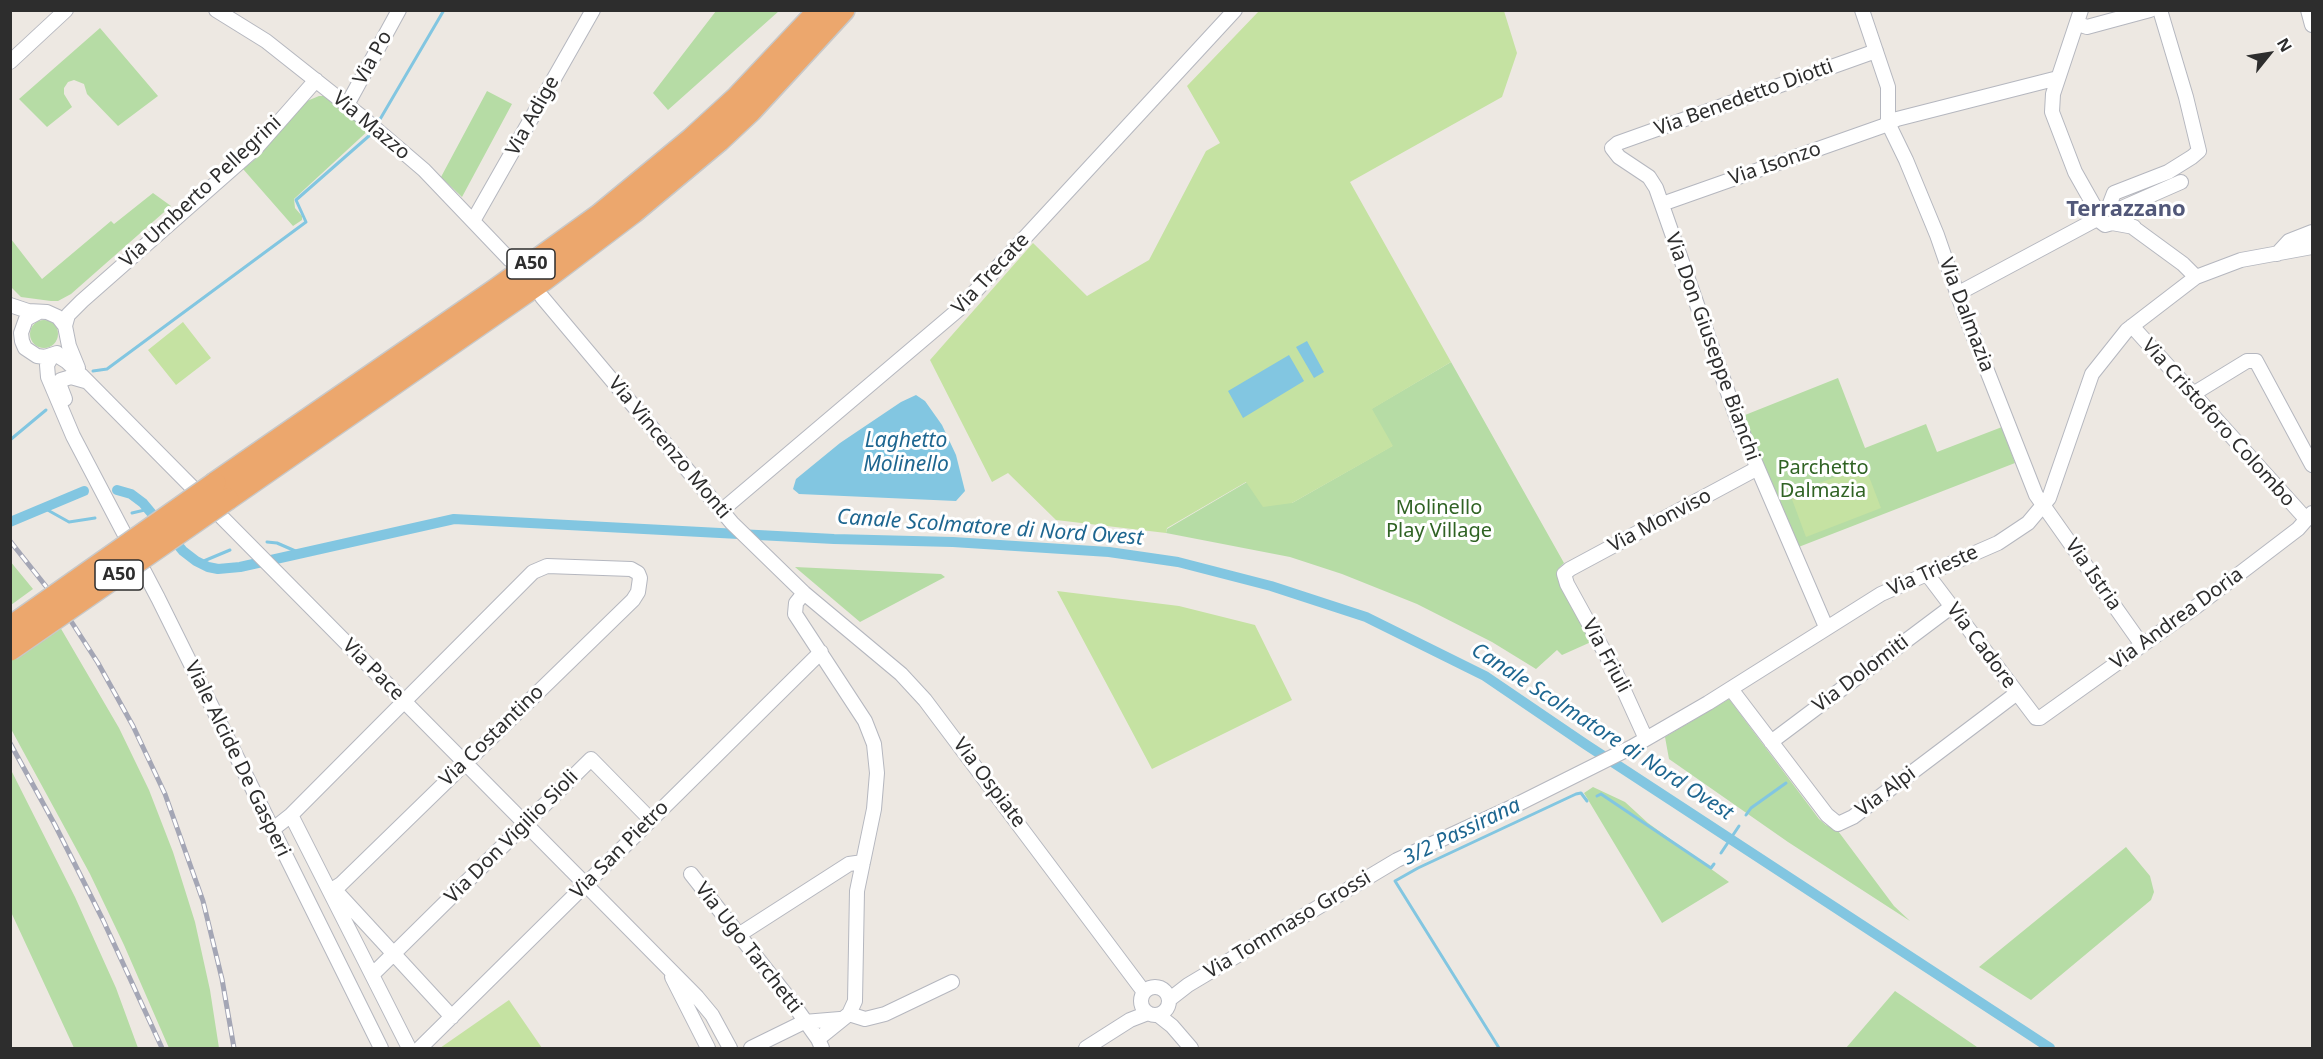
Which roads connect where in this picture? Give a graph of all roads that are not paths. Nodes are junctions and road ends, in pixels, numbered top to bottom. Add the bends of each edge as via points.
1 (66, 10) edge
2 (216, 10) edge
3 (399, 10) edge
4 (593, 10) edge
5 (819, 10) edge
6 (844, 10) edge
7 (1235, 10) edge
8 (1862, 10) edge
9 (2150, 10) edge
10 (2160, 10) edge
11 (2308, 10) edge
12 (2079, 17) edge
13 (2313, 25) edge
14 (1876, 51) junction
15 (10, 62) edge
16 (2058, 78) junction
17 (316, 80) junction
18 (346, 105) junction
19 (1888, 123) junction
20 (1613, 147) joint
21 (2181, 182) dead end
22 (1662, 204) junction
23 (2105, 211) junction
24 (473, 221) junction
25 (2313, 232) edge
26 (2313, 247) edge
27 (2277, 254) junction
28 (510, 260) dead end
29 (2196, 277) junction
30 (1957, 294) junction
31 (542, 297) dead end
32 (81, 301) junction
33 (10, 307) edge
34 (46, 313) junction
35 (2132, 326) junction
36 (66, 331) junction
37 (21, 333) junction
38 (25, 348) junction
39 (54, 355) junction
40 (84, 378) junction
41 (52, 389) junction
42 (2193, 394) junction
43 (64, 413) junction
44 (2313, 465) edge
45 (1756, 469) junction
46 (222, 491) junction
47 (2044, 506) junction
48 (721, 511) junction
49 (2309, 516) edge
50 (1564, 574) joint
51 (1927, 574) junction
52 (807, 595) junction
53 (1951, 607) junction
54 (10, 627) edge
55 (1826, 627) junction
56 (2142, 645) junction
57 (10, 650) edge
58 (821, 652) junction
59 (1731, 689) junction
60 (2017, 693) junction
61 (405, 702) junction
62 (2036, 718) joint
63 (1646, 739) junction
64 (1772, 742) junction
65 (465, 762) junction
66 (291, 815) junction
67 (651, 820) junction
68 (526, 824) junction
69 (272, 830) junction
70 (862, 862) junction
71 (691, 874) dead end
72 (586, 884) junction
73 (332, 890) junction
74 (740, 934) junction
75 (394, 954) junction
76 (665, 965) junction
77 (372, 975) junction
78 (952, 982) dead end
79 (1156, 1004) junction
80 (705, 1006) junction
81 (691, 1016) junction
82 (452, 1017) junction
83 (845, 1017) junction
84 (804, 1022) junction
85 (820, 1044) edge
86 (381, 1048) edge
87 (409, 1048) edge
88 (420, 1048) edge
89 (708, 1048) edge
90 (730, 1048) edge
91 (751, 1048) edge
92 (1086, 1048) edge
93 (1191, 1048) edge

1 - 15 street
2 - 17 street, Via Mazzo
3 - 18 street, Via Po
4 - 24 street, Via Adige
5 - 46 highway, A50 via 691,140 599,215
6 - 46 highway, A50 via 751,111 634,212 554,273
7 - 48 street, Via Trecate via 958,310
8 - 14 street
9 - 12 street via 2087,27
10 - 23 street via 2199,147 2196,154 2170,171 2114,193
11 - 13 street
12 - 16 street
14 - 19 street via 1888,87
14 - 20 street, Via Benedetto Diotti
16 - 19 street, Via Isonzo
16 - 23 street via 2052,111 2075,172
17 - 18 street, Via Mazzo
17 - 32 street, Via Umberto Pellegrini via 257,147
18 - 24 street, Via Mazzo via 424,170
19 - 22 street, Via Isonzo
19 - 30 street, Via Dalmazia
20 - 22 street, Via Don Giuseppe Bianchi via 1619,157 1649,177
21 - 23 street
22 - 45 street, Via Don Giuseppe Bianchi
23 - 29 street via 2134,227
23 - 30 street
24 - 28 street, Via Mazzo
25 - 27 street via 2289,241
26 - 27 street, Via Trieste
27 - 29 street, Via Trieste via 2241,260
29 - 35 street, Via Trieste
30 - 47 street, Via Dalmazia via 2030,481
31 - 48 street, Via Vincenzo Monti
32 - 34 street
32 - 36 street via 68,315
33 - 34 street
33 - 37 street
34 - 36 street
34 - 37 street via 26,319
35 - 42 street, Via Cristoforo Colombo
35 - 47 street, Via Trieste via 2092,374
36 - 39 street via 65,343
36 - 40 street, Via Pace
37 - 38 street
38 - 39 street via 38,356
38 - 41 street, Viale Alcide De Gasperi
39 - 40 street, Via Pace
39 - 41 street, Viale Alcide De Gasperi via 46,369
40 - 43 street via 71,376 61,380 60,390 68,410
40 - 61 street, Via Pace
41 - 43 street, Viale Alcide De Gasperi
42 - 44 street via 2247,361 2256,361
42 - 49 street, Via Cristoforo Colombo
43 - 69 street, Viale Alcide De Gasperi
45 - 50 street, Via Monviso
45 - 55 street, Via Don Giuseppe Bianchi
46 - 54 highway, A50, bridge
46 - 57 highway, A50, bridge
47 - 51 street, Via Trieste via 2028,523 1998,543
47 - 56 street, Via Istria
48 - 52 street, Via Vincenzo Monti
49 - 56 street, Via Andrea Doria via 2298,529
50 - 63 street, Via Friuli
51 - 53 street, Via Cadore
51 - 55 street, Via Trieste via 1881,594
52 - 58 street via 796,603 795,609
52 - 79 street, Via Ospiate via 925,699
53 - 60 street, Via Cadore
53 - 64 street, Via Dolomiti
55 - 59 street, Via Trieste
56 - 62 street, Via Andrea Doria
58 - 67 street, Via San Pietro
58 - 70 street via 865,721 874,744 876,796
59 - 63 street, Via Trieste
59 - 64 street
60 - 62 street, Via Cadore
60 - 64 street, Via Alpi via 1853,817 1838,824
61 - 65 street, Via Pace
61 - 65 street, Via Costantino via 540,567 631,569 638,573 638,592 633,600
61 - 66 street
63 - 79 street, Via Tommaso Grossi via 1397,860
65 - 68 street, Via Pace
65 - 73 street, Via Costantino
66 - 69 street
66 - 73 street
67 - 68 street, Via Don Vigilio Sioli via 591,759
67 - 72 street, Via San Pietro
68 - 72 street, Via Pace
68 - 75 street, Via Don Vigilio Sioli
69 - 86 street, Viale Alcide De Gasperi
70 - 74 street via 849,864
70 - 83 street via 857,891 855,1001
71 - 74 street, Via Ugo Tarchetti
72 - 76 street, Via Pace
72 - 82 street, Via San Pietro
73 - 75 street
73 - 77 street
74 - 84 street, Via Ugo Tarchetti
75 - 77 street, Via Don Vigilio Sioli
75 - 82 street
76 - 80 street, Via Pace
76 - 81 street, Via Pace
77 - 87 street
78 - 83 street via 879,1016
79 - 92 street, Via Tommaso Grossi
79 - 93 street, Via Ospiate
80 - 81 street
80 - 90 street, Via Pace
81 - 89 street, Via Pace
82 - 88 street, Via San Pietro
83 - 84 street
83 - 85 street
84 - 85 street, Via Ugo Tarchetti
84 - 91 street

